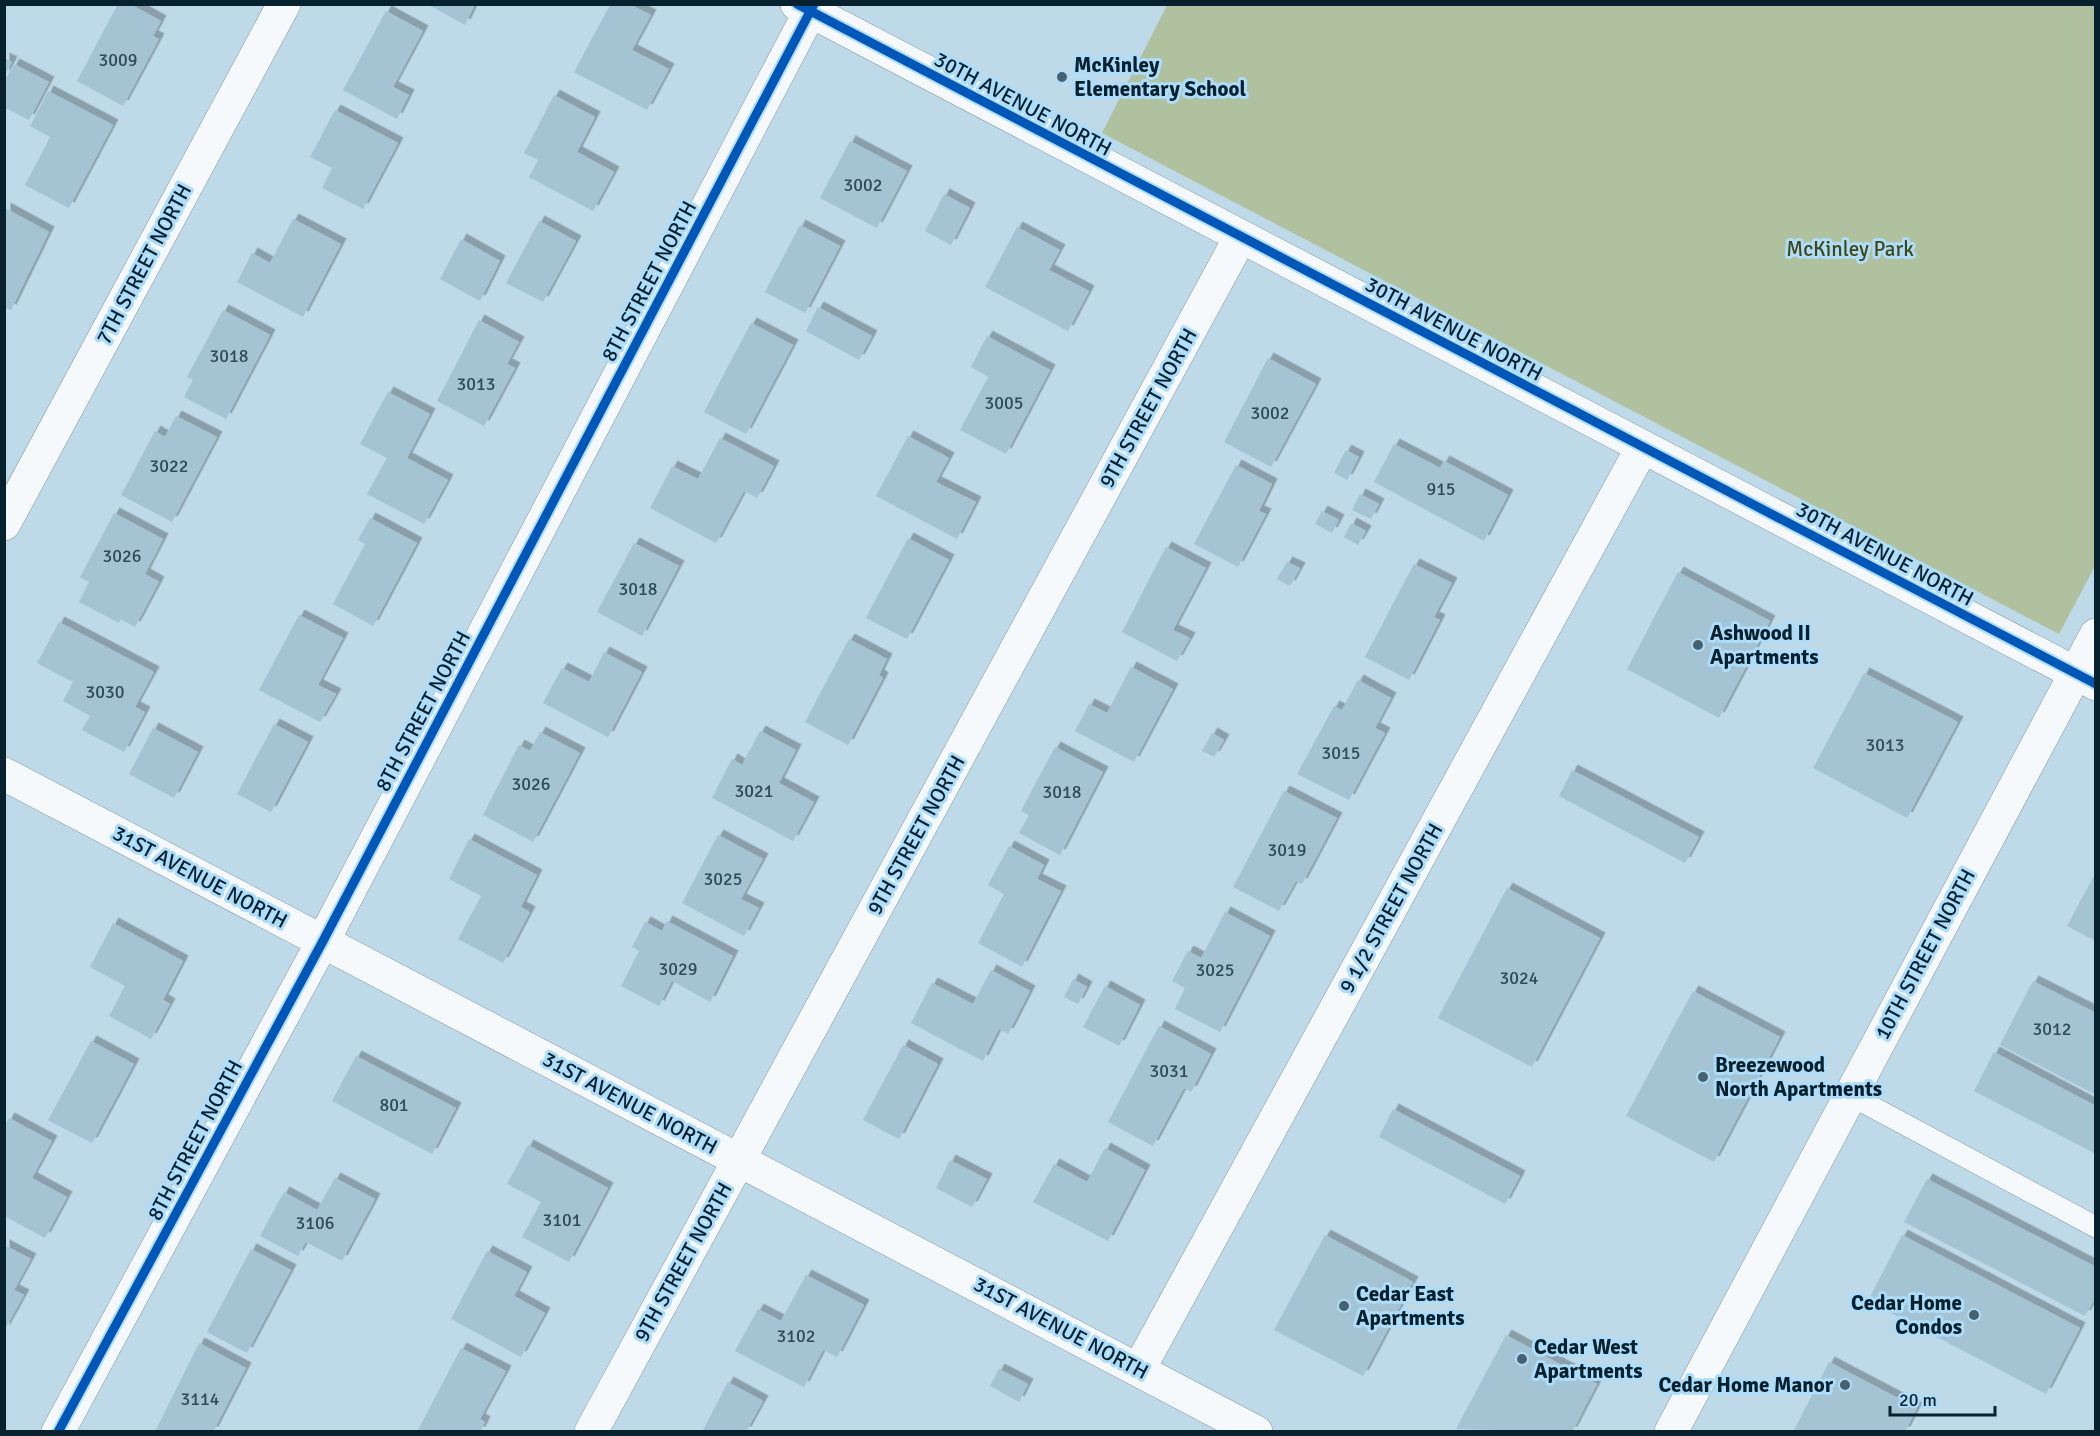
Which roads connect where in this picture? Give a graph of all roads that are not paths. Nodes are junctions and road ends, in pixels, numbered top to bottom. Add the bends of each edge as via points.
1 (284, 4) edge
2 (807, 7) edge
3 (1240, 238) junction
4 (1642, 448) junction
5 (4, 524) edge
6 (2096, 635) edge
7 (2085, 679) edge
8 (4, 774) edge
9 (323, 941) junction
10 (1850, 1095) junction
11 (739, 1160) junction
12 (2096, 1227) edge
13 (1139, 1369) junction
14 (58, 1431) edge
15 (591, 1431) edge
16 (1256, 1431) edge
17 (1671, 1431) edge

1 - 5 street, 7TH STREET NORTH
2 - 3 street, 30TH AVENUE NORTH
2 - 9 street, 8TH STREET NORTH
3 - 4 street, 30TH AVENUE NORTH
3 - 11 street, 9TH STREET NORTH
4 - 7 street, 30TH AVENUE NORTH
4 - 13 street, 9 1/2 STREET NORTH
6 - 7 street, 10TH STREET NORTH
7 - 10 street, 10TH STREET NORTH
8 - 9 street, 31ST AVENUE NORTH
9 - 11 street, 31ST AVENUE NORTH
9 - 14 street, 8TH STREET NORTH
10 - 12 lane
10 - 17 street, 10TH STREET NORTH
11 - 13 street, 31ST AVENUE NORTH
11 - 15 street, 9TH STREET NORTH
13 - 16 street, 31ST AVENUE NORTH

